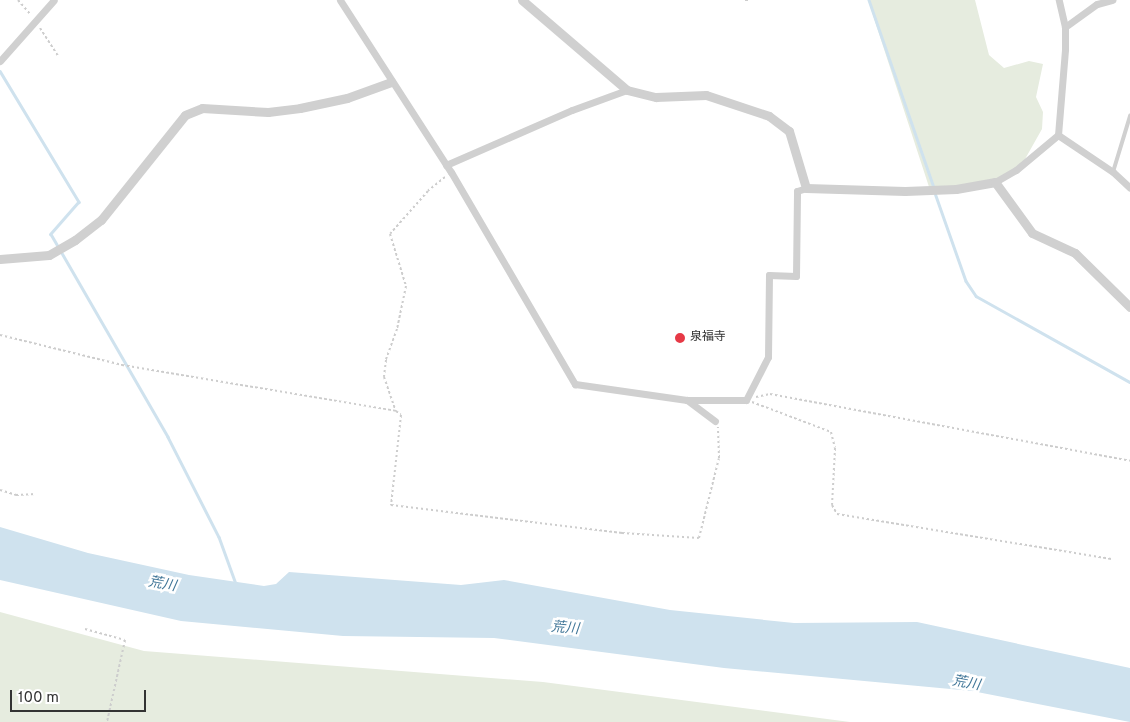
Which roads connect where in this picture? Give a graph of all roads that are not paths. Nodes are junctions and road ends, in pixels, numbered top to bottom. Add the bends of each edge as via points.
1 (54, 0) edge
2 (340, 0) edge
3 (522, 0) edge
4 (1059, 0) edge
5 (1112, 0) edge
6 (1065, 28) junction
7 (0, 61) edge
8 (391, 82) junction
9 (627, 90) junction
10 (1130, 116) edge
11 (1058, 135) junction
12 (446, 165) junction
13 (1114, 172) junction
14 (995, 182) junction
15 (806, 188) junction
16 (1130, 188) edge
17 (0, 259) edge
18 (1130, 307) edge
19 (687, 400) junction
20 (715, 421) road end

1 - 7 street
2 - 8 street
3 - 9 street
4 - 6 street
5 - 6 street via 1097,4
6 - 11 street
8 - 12 street
8 - 17 street via 347,98 300,108 268,112 202,108 185,114 101,220 49,255
9 - 12 street via 572,110
9 - 15 street via 656,97 706,95 769,116 790,131
10 - 13 lane
11 - 13 street
11 - 14 street via 1016,170
12 - 19 street via 575,384
13 - 16 street
14 - 15 street via 956,189 905,191
14 - 18 street via 1032,233 1076,253
15 - 19 street via 797,191 796,276 769,275 768,357 746,400
19 - 20 street

